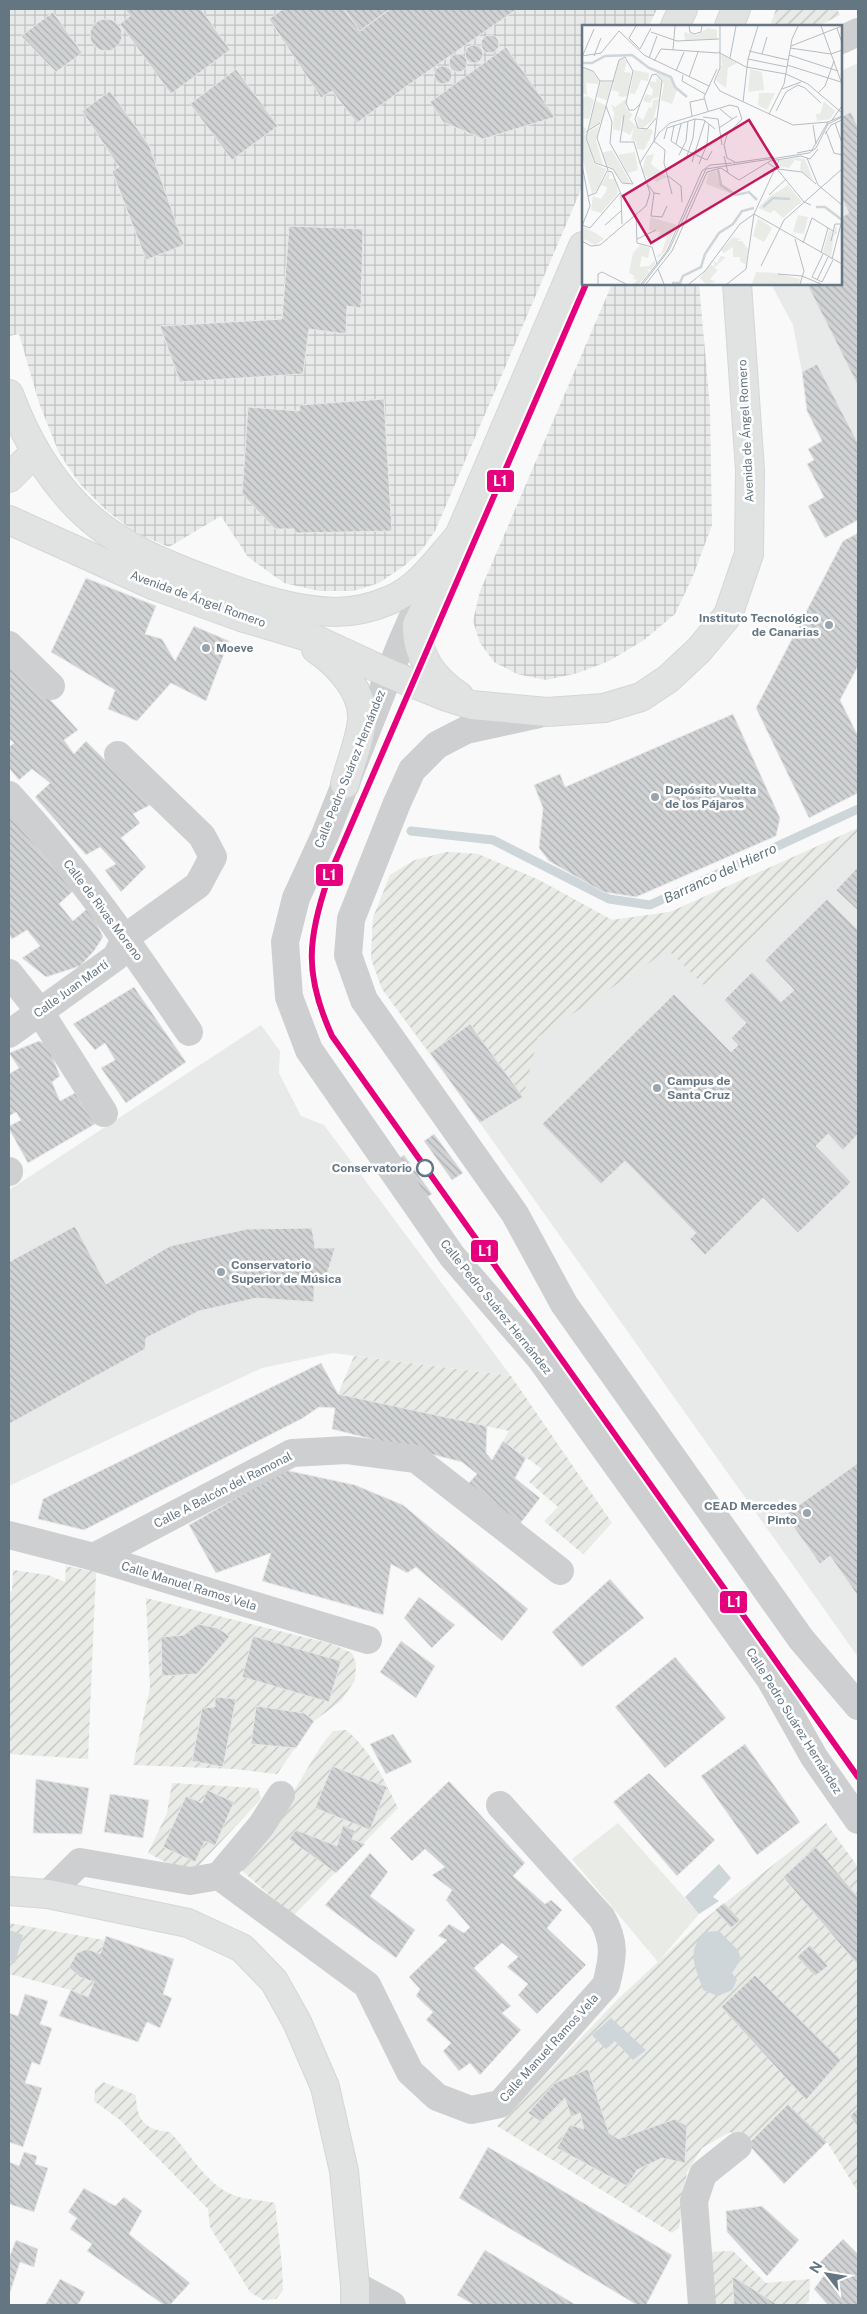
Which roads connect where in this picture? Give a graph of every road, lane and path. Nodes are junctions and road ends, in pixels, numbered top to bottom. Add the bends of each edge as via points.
1 (683, 9) edge
2 (736, 9) edge
3 (676, 25) edge
4 (729, 25) edge
5 (858, 32) edge
6 (842, 40) edge
7 (582, 248) edge
8 (737, 285) edge
9 (9, 394) edge
10 (35, 452) junction
11 (9, 478) edge
12 (9, 521) edge
13 (459, 536) junction
14 (435, 584) junction
15 (298, 634) junction
16 (9, 645) edge
17 (388, 673) junction
18 (51, 686) dead end
19 (472, 705) junction
20 (547, 712) junction
21 (118, 755) dead end
22 (345, 784) junction
23 (9, 795) edge
24 (126, 937) junction
25 (9, 973) edge
26 (40, 1012) junction
27 (189, 1032) dead end
28 (9, 1034) edge
29 (104, 1113) dead end
30 (9, 1535) edge
31 (94, 1557) junction
32 (560, 1571) dead end
33 (368, 1640) dead end
34 (858, 1706) edge
35 (281, 1796) dead end
36 (500, 1805) dead end
37 (858, 1820) edge
38 (219, 1876) junction
39 (9, 1890) edge
40 (48, 1894) junction
41 (738, 2146) dead end
42 (355, 2295) edge
43 (392, 2305) edge
44 (702, 2305) edge

1 - 3 main road
2 - 4 main road
5 - 6 street
7 - 13 main road
8 - 20 main road, Avenida de Ángel Romero via 750,470 749,554 728,615 674,674 641,697 604,708
9 - 10 main road
10 - 11 main road
10 - 13 main road via 56,483 78,507 126,545 168,566 266,602 300,609 348,611 390,600 411,589
12 - 15 main road, Avenida de Ángel Romero via 155,586
13 - 14 main road
14 - 17 street via 412,619
14 - 19 main road via 417,625 416,642 423,659 440,680
15 - 17 main road, Avenida de Ángel Romero via 315,638
15 - 22 main road via 333,661 348,679 360,702 362,720
16 - 18 street
17 - 19 main road, Avenida de Ángel Romero
17 - 22 street, Calle Pedro Suárez Hernández
19 - 20 main road, Avenida de Ángel Romero
20 - 34 street via 466,730 437,745 412,770 396,802 351,919 348,955 364,1000 515,1214 564,1304 801,1639
21 - 24 street, Calle Juan Martí via 202,836 213,858 198,885
22 - 37 street, Calle Pedro Suárez Hernández via 296,898 285,942 289,997 309,1050 452,1256 540,1358 770,1679 814,1757
23 - 24 street, Calle de Rivas Moreno via 70,865
24 - 26 street, Calle Juan Martí via 116,957
24 - 27 street, Calle de Rivas Moreno
25 - 26 street
26 - 28 street, Calle Juan Martí
26 - 29 street
30 - 31 street, Calle Manuel Ramos Vela
31 - 32 street, Calle A Balcón del Ramonal via 292,1453 347,1450 416,1459
31 - 33 street, Calle Manuel Ramos Vela
35 - 38 street via 261,1826
36 - 38 street, Calle Manuel Ramos Vela via 602,1918 611,1935 613,1960 606,1985 500,2104 471,2110 437,2097 410,2072 367,1986
38 - 40 street via 190,1881 80,1862
39 - 40 main road
40 - 42 main road via 188,1923 242,1948 274,1981 297,2022 325,2087 344,2171
41 - 44 street via 703,2174 694,2201
42 - 43 street

